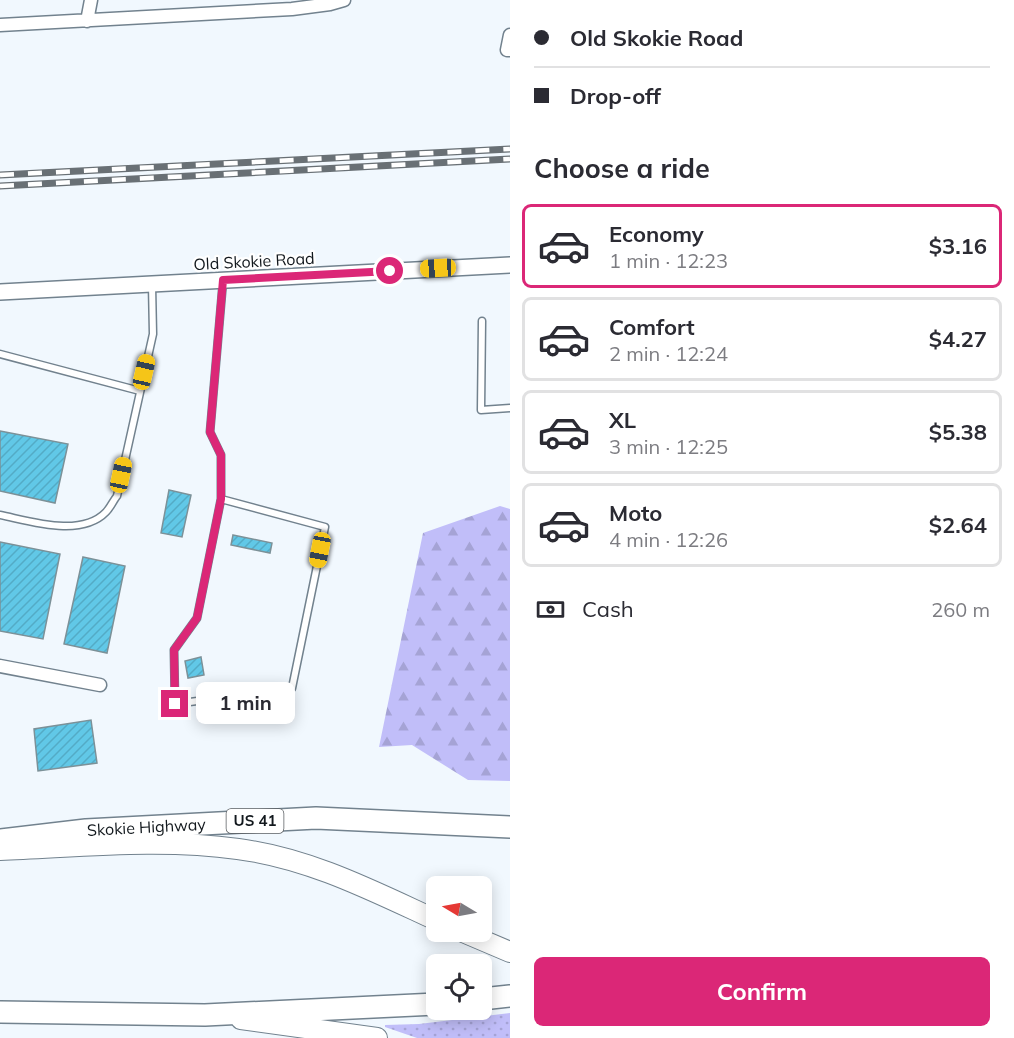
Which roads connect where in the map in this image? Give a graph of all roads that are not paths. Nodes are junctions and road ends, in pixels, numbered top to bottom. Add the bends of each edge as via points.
1 (91, 0) edge
2 (344, 0) edge
3 (87, 21) junction
4 (0, 25) edge
5 (510, 35) edge
6 (508, 50) edge
7 (510, 265) edge
8 (223, 280) junction
9 (152, 284) junction
10 (0, 292) edge
11 (482, 321) dead end
12 (0, 354) edge
13 (140, 391) junction
14 (510, 408) edge
15 (221, 499) junction
16 (0, 515) edge
17 (0, 666) edge
18 (100, 685) dead end
19 (510, 812) edge
20 (316, 818) junction
21 (510, 827) edge
22 (0, 840) edge
23 (0, 850) edge
24 (426, 916) edge
25 (486, 942) edge
26 (502, 949) edge
27 (510, 996) edge
28 (492, 998) edge
29 (426, 1004) edge
30 (0, 1012) edge
31 (205, 1015) junction
32 (377, 1038) edge

1 - 3 street
2 - 3 street via 292,9
3 - 4 street
5 - 6 street
7 - 8 street, Old Skokie Road
8 - 9 street, Old Skokie Road
8 - 15 lane via 210,432 221,455
9 - 10 street, Old Skokie Road
9 - 13 lane via 153,334
11 - 14 lane via 481,410
12 - 13 lane
13 - 16 lane via 117,496 106,512 96,520 63,526
15 - 15 lane via 197,618 174,650 175,704 292,688 325,527
17 - 18 street
19 - 20 highway via 441,810
20 - 21 highway, Skokie Highway / US 41
20 - 22 highway, Skokie Highway / US 41 via 86,830
23 - 24 main road via 175,843 239,849 299,862
25 - 26 main road
27 - 28 highway
29 - 31 highway
30 - 31 highway
31 - 32 main road

